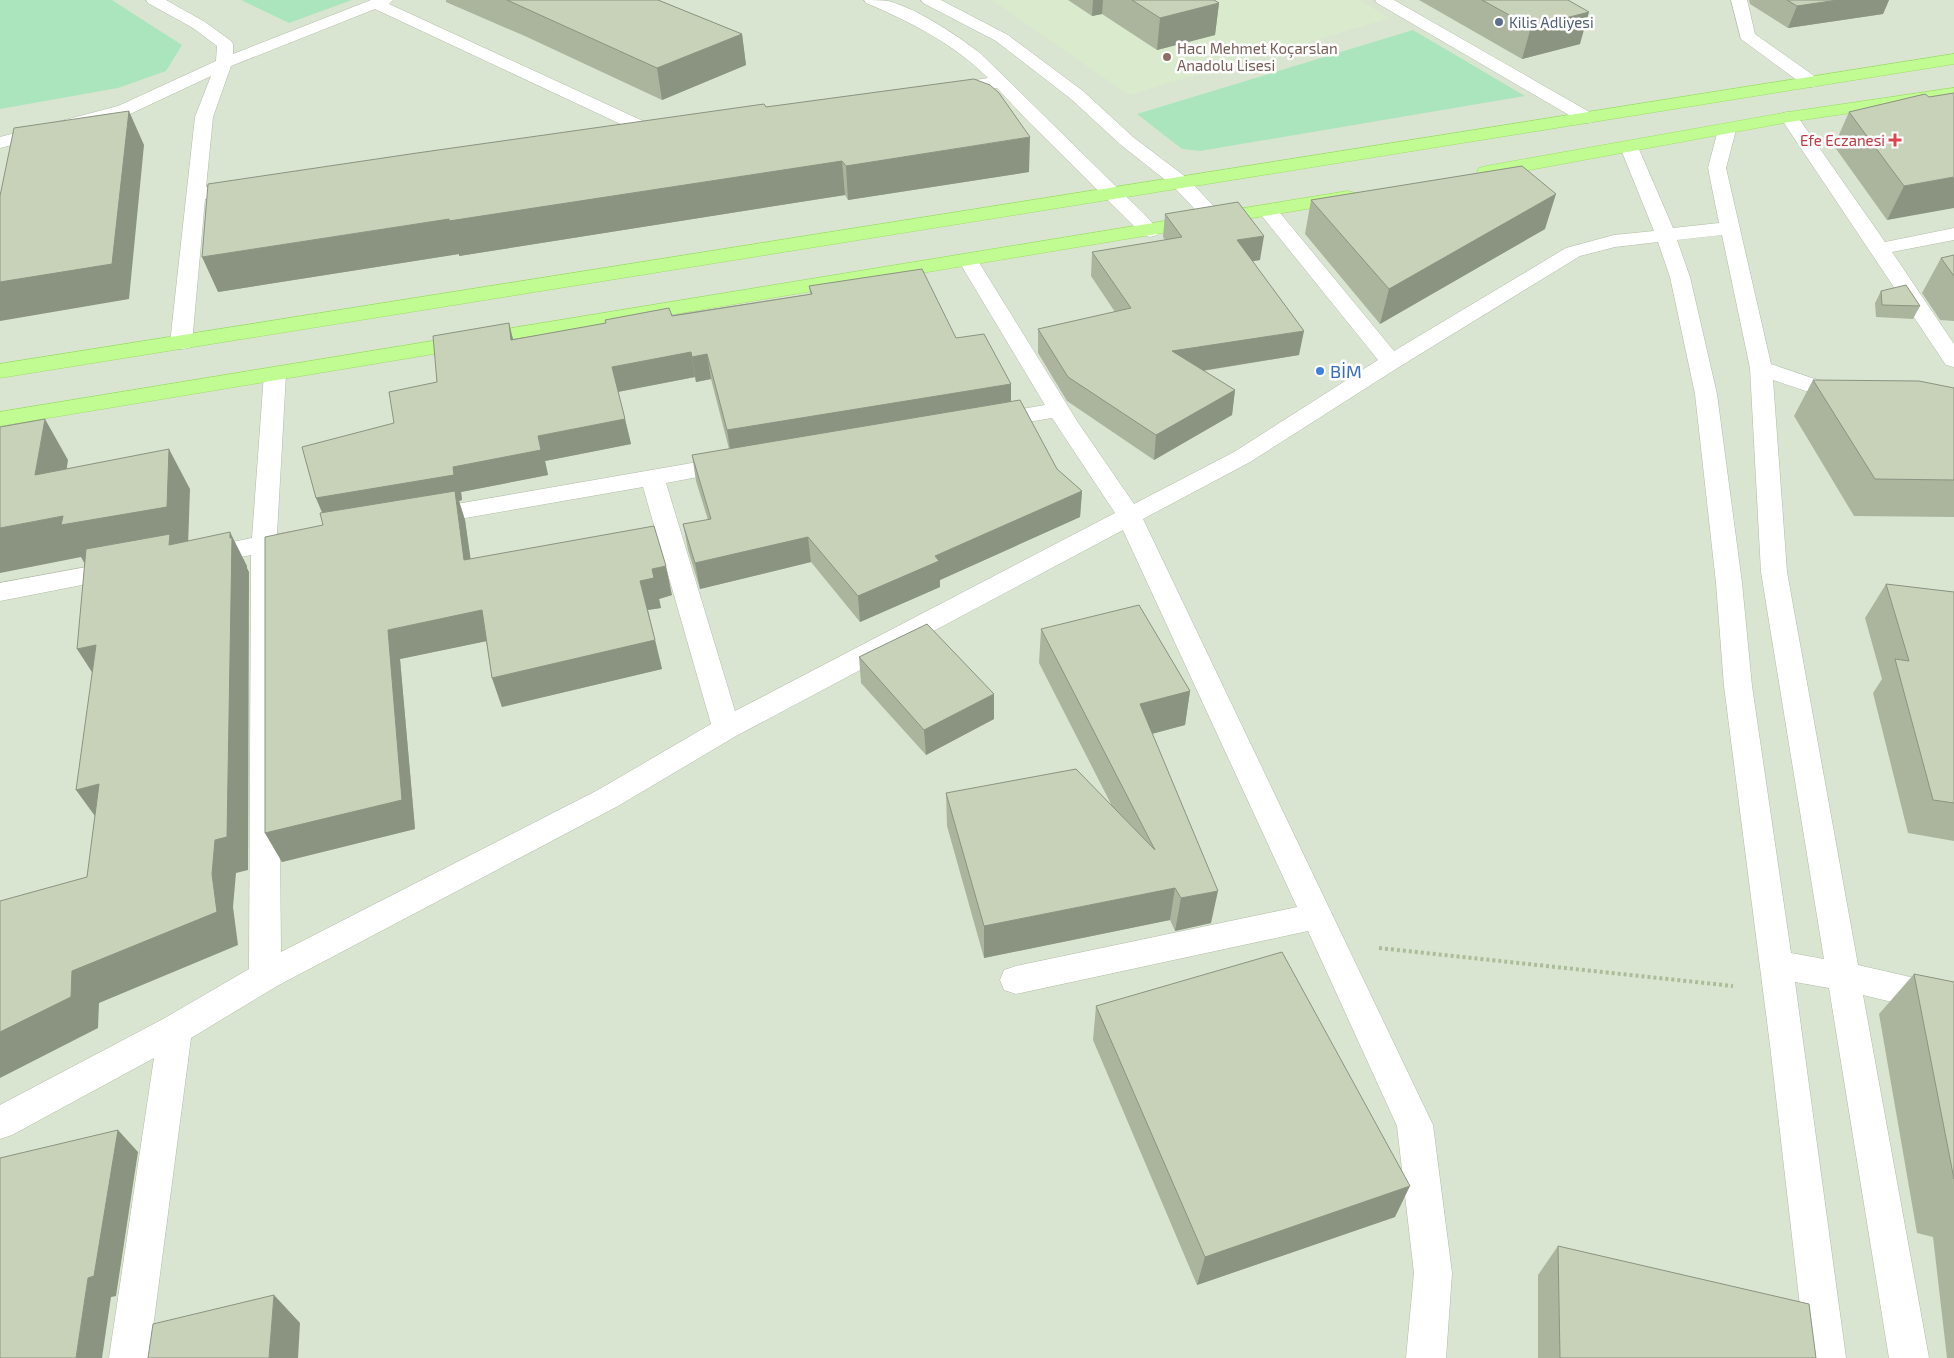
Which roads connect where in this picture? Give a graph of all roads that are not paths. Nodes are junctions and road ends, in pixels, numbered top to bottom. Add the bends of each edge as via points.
1 (154, 0) edge
2 (872, 0) edge
3 (930, 0) edge
4 (1383, 0) edge
5 (1739, 0) edge
6 (380, 2) edge
7 (1954, 59) edge
8 (224, 63) junction
9 (1000, 82) junction
10 (1812, 82) junction
11 (932, 91) edge
12 (1954, 93) edge
13 (1789, 117) junction
14 (1587, 118) junction
15 (669, 128) edge
16 (1727, 130) junction
17 (650, 131) junction
18 (620, 135) edge
19 (0, 143) edge
20 (1629, 147) junction
21 (1464, 177) edge
22 (1180, 182) junction
23 (265, 185) edge
24 (1114, 193) junction
25 (196, 194) junction
26 (1366, 194) edge
27 (1269, 212) junction
28 (1216, 220) junction
29 (1730, 228) junction
30 (1150, 231) junction
31 (1954, 234) edge
32 (1666, 236) junction
33 (1880, 249) junction
34 (968, 260) junction
35 (181, 343) junction
36 (1954, 360) edge
37 (1391, 362) junction
38 (1761, 368) junction
39 (0, 372) edge
40 (275, 374) junction
41 (1867, 402) edge
42 (1058, 410) junction
43 (0, 419) edge
44 (971, 424) edge
45 (758, 460) edge
46 (652, 478) junction
47 (1130, 517) junction
48 (400, 521) edge
49 (322, 534) edge
50 (264, 544) junction
51 (176, 560) edge
52 (137, 567) edge
53 (0, 592) edge
54 (726, 728) junction
55 (1323, 929) junction
56 (266, 976) junction
57 (1844, 976) junction
58 (1777, 978) junction
59 (1016, 980) dead end
60 (1954, 1002) edge
61 (175, 1030) junction
62 (0, 1123) edge
63 (129, 1358) edge
64 (1426, 1358) edge
65 (1826, 1358) edge
66 (1909, 1358) edge

1 - 8 street via 225,44
2 - 9 street via 946,37 985,66
3 - 22 street via 1002,38 1077,95 1127,141
4 - 14 street
5 - 10 street via 1747,36
6 - 8 street
6 - 17 street
7 - 10 main road
8 - 19 street via 124,110
8 - 25 street via 204,117
9 - 11 street
9 - 24 street
10 - 14 main road
12 - 13 main road
13 - 16 main road
13 - 33 street
14 - 22 main road
15 - 17 street
16 - 20 main road
16 - 29 street via 1717,168
17 - 18 street
20 - 21 main road
20 - 32 street
22 - 24 main road
22 - 28 street
23 - 25 street
24 - 30 street
24 - 35 main road
25 - 35 street
26 - 27 main road
27 - 28 main road
27 - 37 street
28 - 30 main road
29 - 32 street
29 - 38 street
30 - 34 main road
31 - 33 street
32 - 37 street via 1614,241 1573,252
32 - 58 street via 1680,277 1706,394 1738,686
33 - 36 street
34 - 40 main road
34 - 42 street
35 - 39 main road
37 - 47 street via 1242,458
38 - 41 street
38 - 57 street via 1774,572
40 - 43 main road
40 - 50 street
42 - 44 street
42 - 47 street
45 - 46 street
46 - 48 street
46 - 54 street
47 - 54 street
47 - 55 street
49 - 50 street
50 - 51 street
50 - 56 street
52 - 53 street
54 - 56 street via 608,798
55 - 59 street
55 - 64 street via 1415,1125 1433,1273
56 - 61 street
57 - 58 street
57 - 60 street
57 - 66 street
58 - 65 street
61 - 62 street
61 - 63 street

